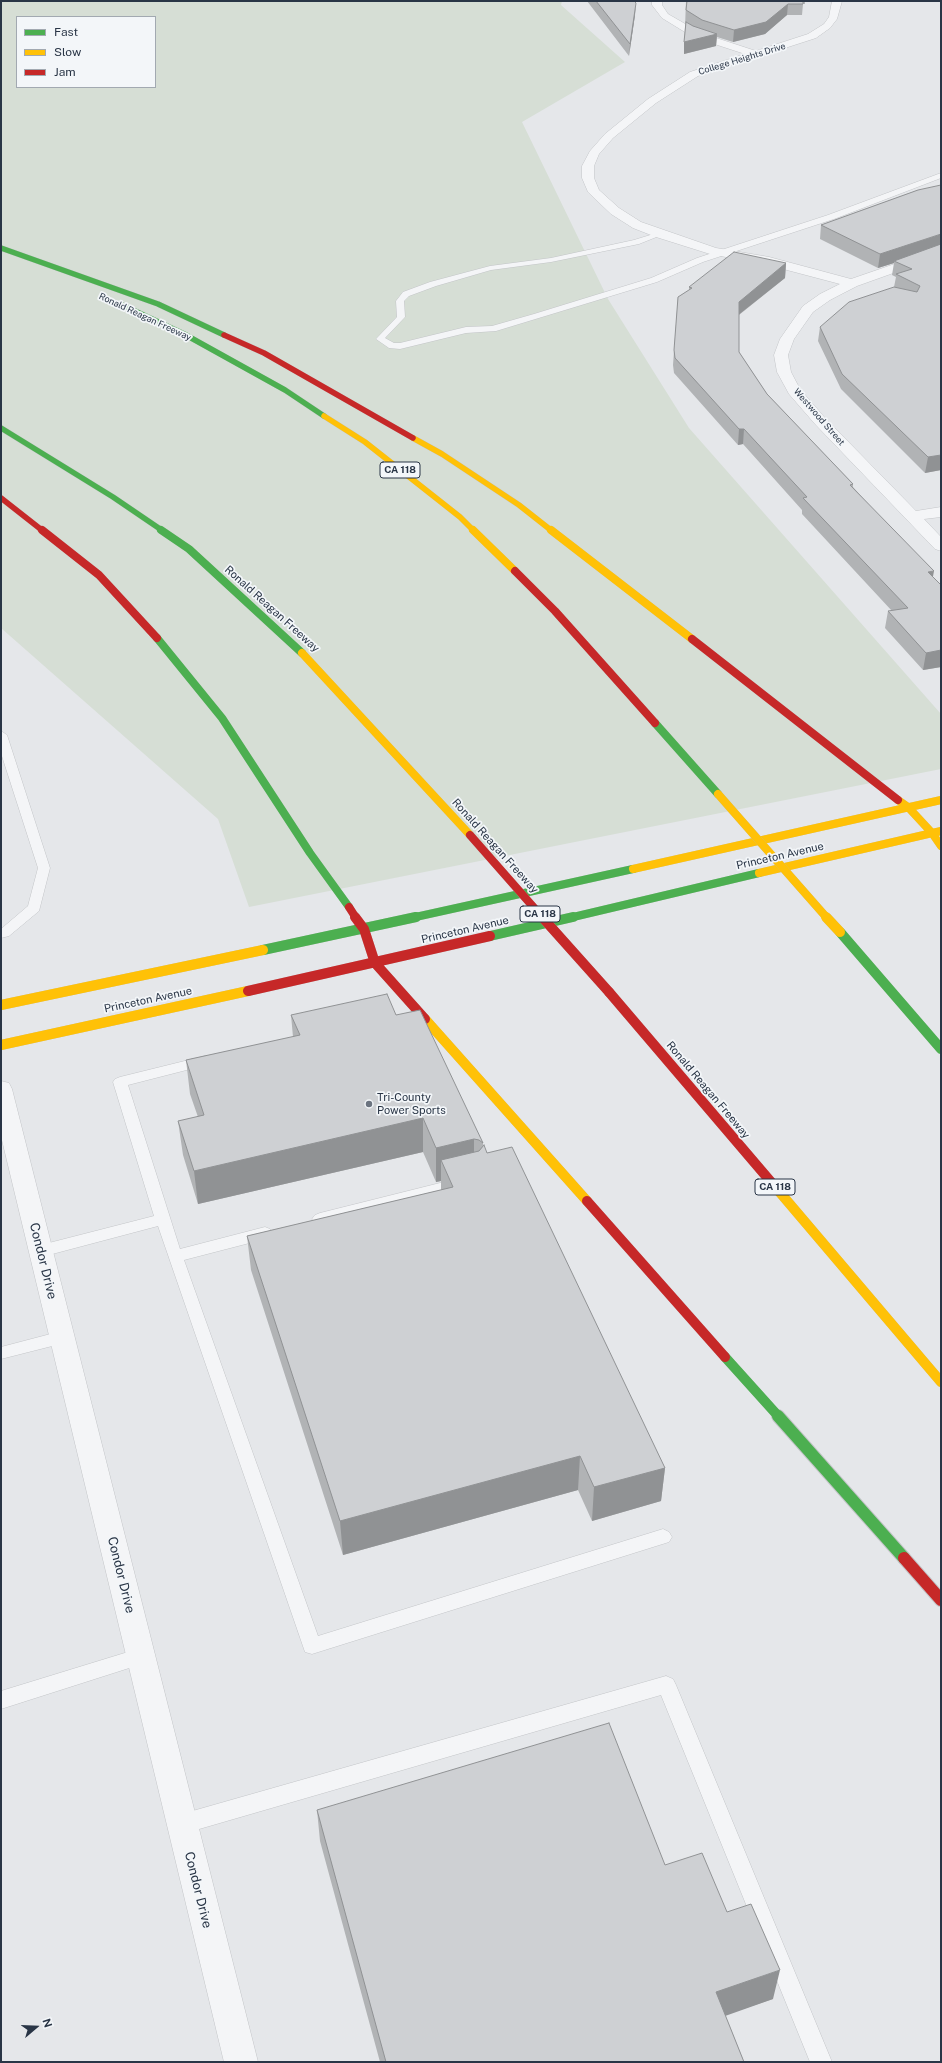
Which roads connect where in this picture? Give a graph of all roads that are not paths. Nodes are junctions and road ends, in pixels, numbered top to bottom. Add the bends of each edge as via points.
1 (657, 1) edge
2 (838, 1) edge
3 (758, 54) junction
4 (941, 175) edge
5 (660, 234) junction
6 (1, 248) edge
7 (722, 252) junction
8 (941, 252) edge
9 (1, 256) edge
10 (64, 281) dead end
11 (852, 283) junction
12 (113, 301) dead end
13 (1, 428) edge
14 (1, 498) edge
15 (941, 512) edge
16 (912, 516) junction
17 (941, 546) edge
18 (1, 735) edge
19 (941, 800) edge
20 (908, 807) junction
21 (937, 832) edge
22 (941, 846) edge
23 (364, 929) junction
24 (1, 934) edge
25 (375, 963) junction
26 (1, 1005) edge
27 (1, 1045) edge
28 (941, 1049) edge
29 (218, 1058) edge
30 (1, 1089) edge
31 (474, 1179) edge
32 (162, 1220) junction
33 (305, 1223) edge
34 (282, 1229) edge
35 (41, 1251) junction
36 (175, 1256) junction
37 (62, 1337) junction
38 (1, 1352) edge
39 (941, 1382) edge
40 (663, 1537) dead end
41 (941, 1600) edge
42 (141, 1656) junction
43 (1, 1700) edge
44 (182, 1824) junction
45 (240, 2062) edge
46 (821, 2062) edge

1 - 3 street via 665,16 697,35
2 - 3 street, College Heights Drive via 834,17 827,26 812,36
3 - 5 street, College Heights Drive via 694,74 652,101 609,136 594,153 588,166 588,178 594,192 637,225
4 - 7 lane via 831,217
5 - 7 street, College Heights Drive
5 - 7 lane via 636,242 551,260 490,268 406,294 400,301 401,317 380,339 392,346 400,346 466,330 493,329 654,280
6 - 20 main road via 158,304 264,353 442,454 520,505
7 - 11 street, College Heights Drive via 790,266
8 - 11 street, Westwood Street
9 - 10 main road
11 - 16 street, Westwood Street via 808,309 787,339 781,355 784,372 794,391 820,421
12 - 28 main road, Ronald Reagan Freeway / CA 118, bridge via 184,334 285,390 365,442 460,517 555,611
13 - 39 main road, Ronald Reagan Freeway / CA 118, bridge via 112,497 189,549 312,662 609,992
14 - 23 main road via 99,575 160,641 222,718
15 - 16 street
16 - 17 street, Westwood Street
18 - 24 lane via 44,868 34,908
19 - 20 main road, Princeton Avenue
20 - 21 main road
20 - 23 main road, Princeton Avenue
21 - 22 main road
21 - 25 main road, Princeton Avenue
23 - 25 main road
23 - 26 main road, Princeton Avenue
25 - 27 main road, Princeton Avenue
25 - 41 main road
29 - 32 lane via 120,1082
30 - 35 street, Condor Drive
31 - 33 lane
32 - 35 lane
32 - 36 lane
34 - 36 lane
35 - 37 street, Condor Drive
36 - 40 lane via 312,1646
37 - 38 lane
37 - 42 street, Condor Drive
42 - 43 lane
42 - 44 street, Condor Drive
44 - 45 street, Condor Drive
44 - 46 lane via 666,1685

